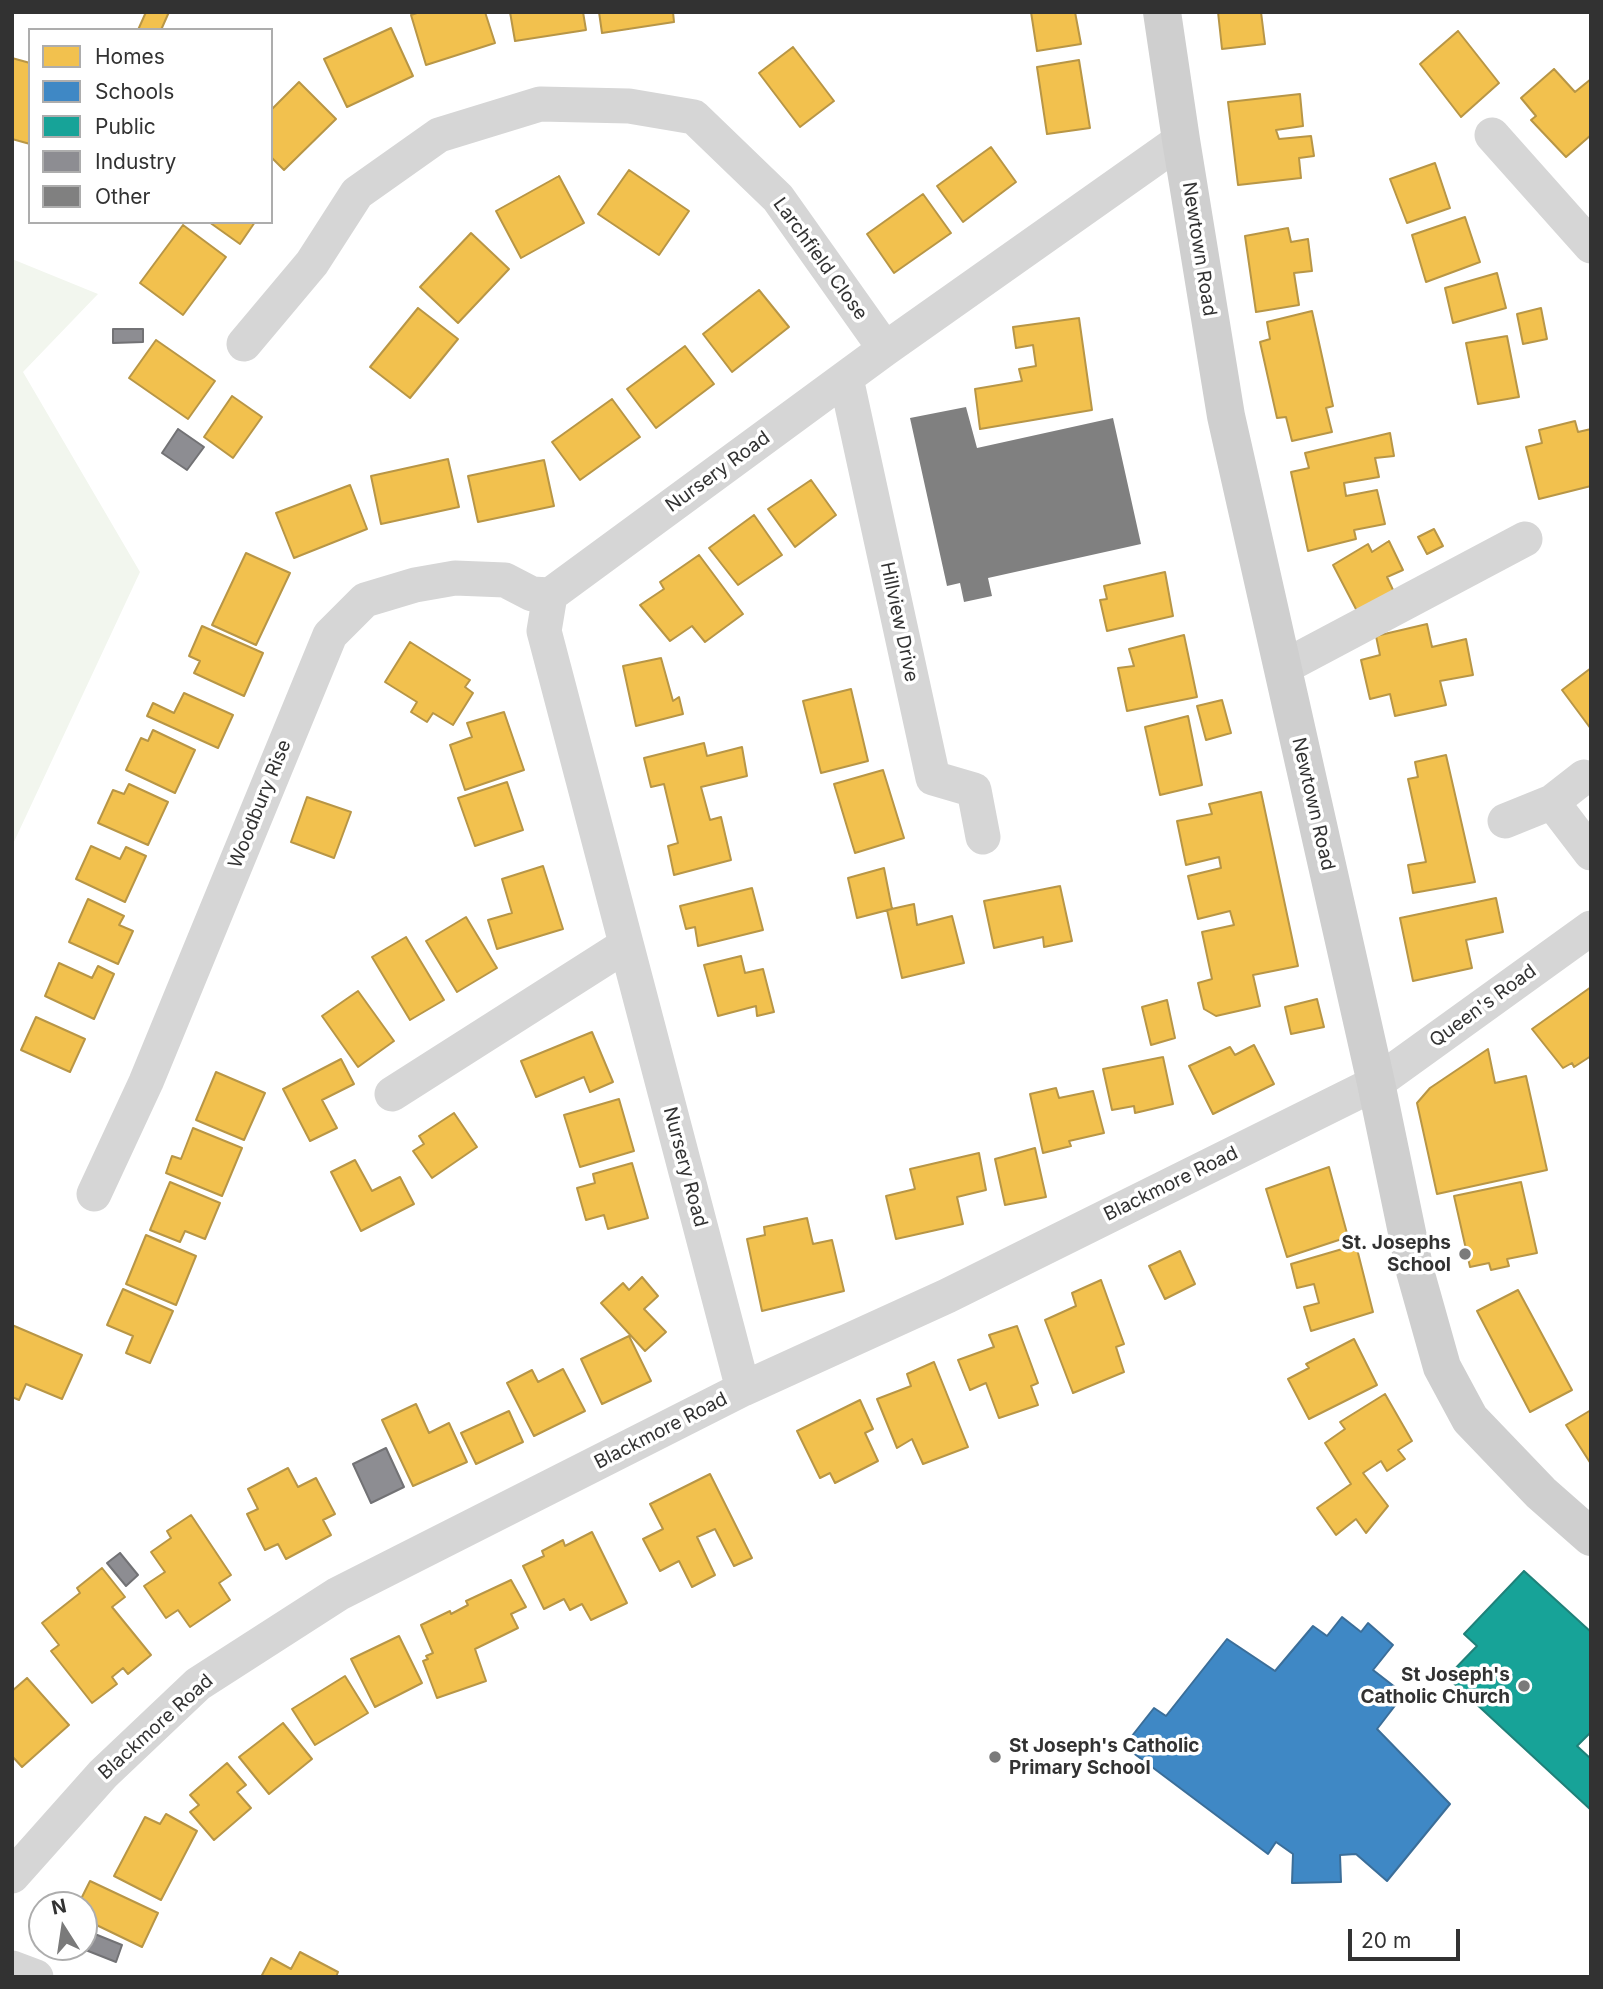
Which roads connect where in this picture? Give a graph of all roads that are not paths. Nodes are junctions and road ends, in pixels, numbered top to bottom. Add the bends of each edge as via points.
1 (1163, 12) edge
2 (1492, 135) dead end
3 (1181, 140) junction
4 (1591, 246) edge
5 (244, 344) dead end
6 (885, 349) junction
7 (846, 377) junction
8 (1525, 539) dead end
9 (550, 595) junction
10 (1282, 668) junction
11 (1584, 777) dead end
12 (1552, 802) junction
13 (1505, 821) dead end
14 (983, 837) dead end
15 (1591, 853) edge
16 (1589, 933) edge
17 (626, 945) junction
18 (1376, 1083) junction
19 (392, 1094) dead end
20 (94, 1194) dead end
21 (743, 1390) junction
22 (1591, 1537) edge
23 (12, 1876) edge
24 (12, 1968) edge
25 (36, 1977) edge

1 - 3 main road, Newtown Road
2 - 4 street
3 - 6 street, Nursery Road
3 - 10 main road, Newtown Road via 1227,416
5 - 6 street, Larchfield Close via 313,263 357,193 439,135 540,104 629,106 694,117 778,198
6 - 7 street, Nursery Road
7 - 9 street, Nursery Road
7 - 14 street, Hillview Drive via 933,778 974,790
8 - 10 street
9 - 17 street, Nursery Road via 544,631
9 - 20 street, Woodbury Rise via 532,594 505,580 455,578 415,585 365,600 330,635 146,1082
10 - 18 main road, Newtown Road
11 - 12 street
12 - 13 street
12 - 15 street
16 - 18 street, Queen's Road
17 - 19 street
17 - 21 street, Nursery Road
18 - 21 street, Blackmore Road via 947,1296
18 - 22 main road, Newtown Road via 1415,1271 1442,1367 1469,1419
21 - 23 street, Blackmore Road via 338,1594 198,1684 103,1774
24 - 25 street

